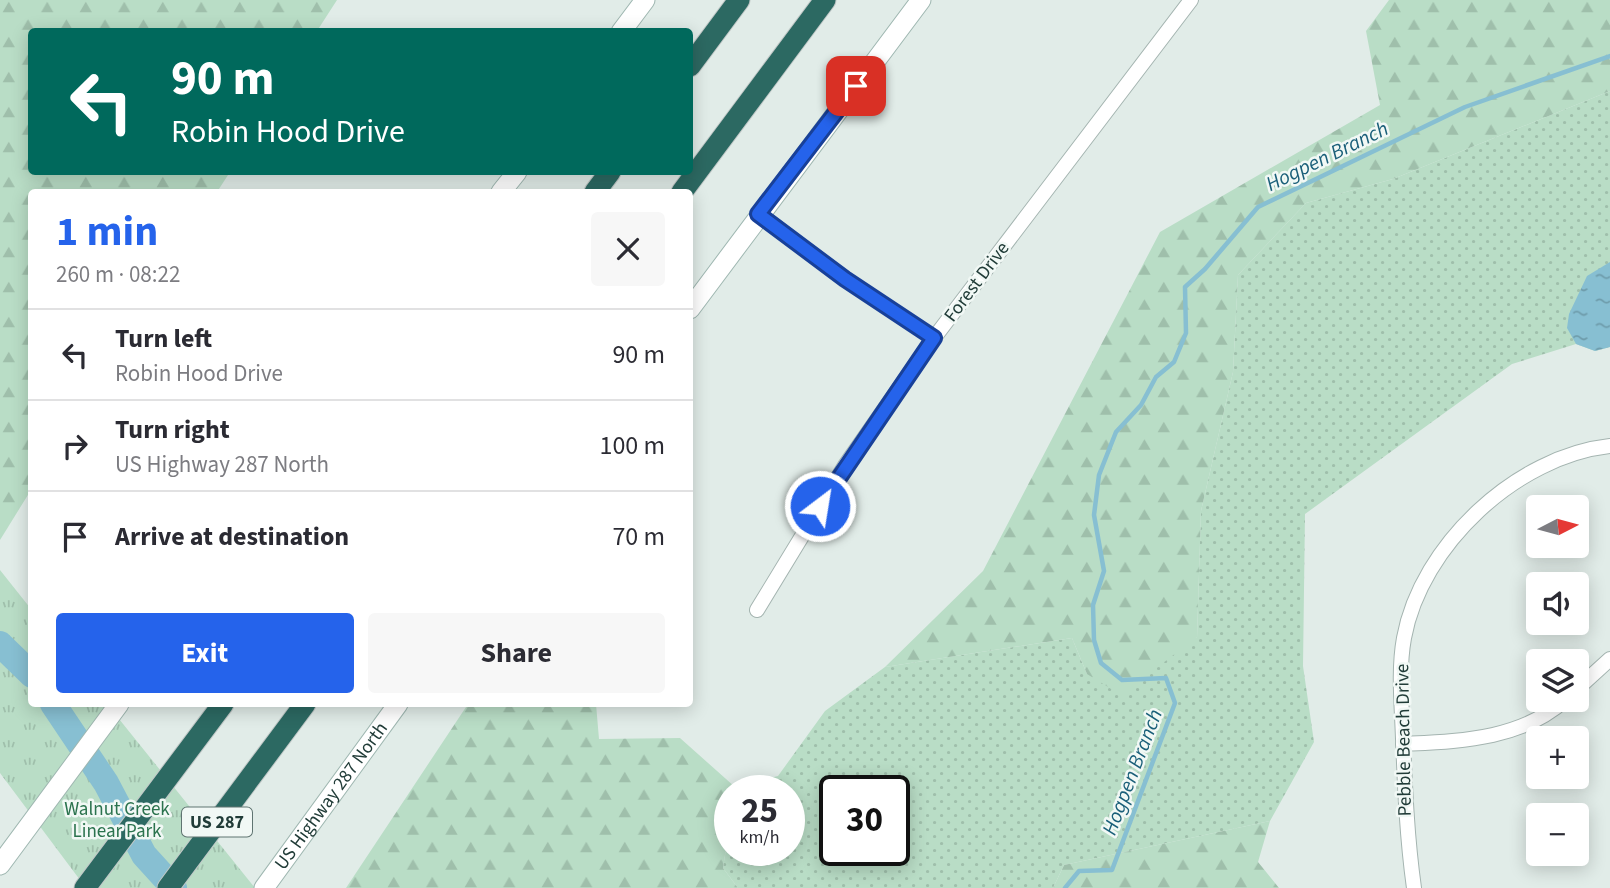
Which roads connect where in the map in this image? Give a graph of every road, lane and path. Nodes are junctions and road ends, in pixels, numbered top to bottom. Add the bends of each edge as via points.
1 (645, 0) edge
2 (739, 0) edge
3 (825, 0) edge
4 (921, 0) edge
5 (1191, 0) edge
6 (624, 28) edge
7 (693, 62) edge
8 (515, 175) edge
9 (609, 175) edge
10 (503, 189) edge
11 (597, 189) edge
12 (684, 189) edge
13 (758, 214) junction
14 (693, 305) edge
15 (934, 338) junction
16 (1610, 446) edge
17 (757, 610) dead end
18 (1610, 659) edge
19 (1589, 678) edge
20 (117, 707) edge
21 (221, 707) edge
22 (303, 707) edge
23 (396, 707) edge
24 (1548, 712) edge
25 (1403, 744) junction
26 (0, 865) edge
27 (85, 888) edge
28 (167, 888) edge
29 (264, 888) edge
30 (1413, 888) edge

1 - 6 main road
2 - 7 highway
3 - 12 highway
4 - 13 main road
5 - 15 street, Forest Drive
8 - 10 main road
9 - 11 highway
13 - 14 main road
13 - 15 street
15 - 17 street, Forest Drive via 846,464
16 - 25 street, Pebble Beach Drive via 1539,467 1500,491 1442,552 1422,587 1404,637
18 - 19 street
20 - 26 main road
21 - 27 highway
22 - 28 highway, US 287
23 - 29 main road, US Highway 287 North
24 - 25 street via 1532,723 1476,741
25 - 30 street, Pebble Beach Drive via 1405,830

